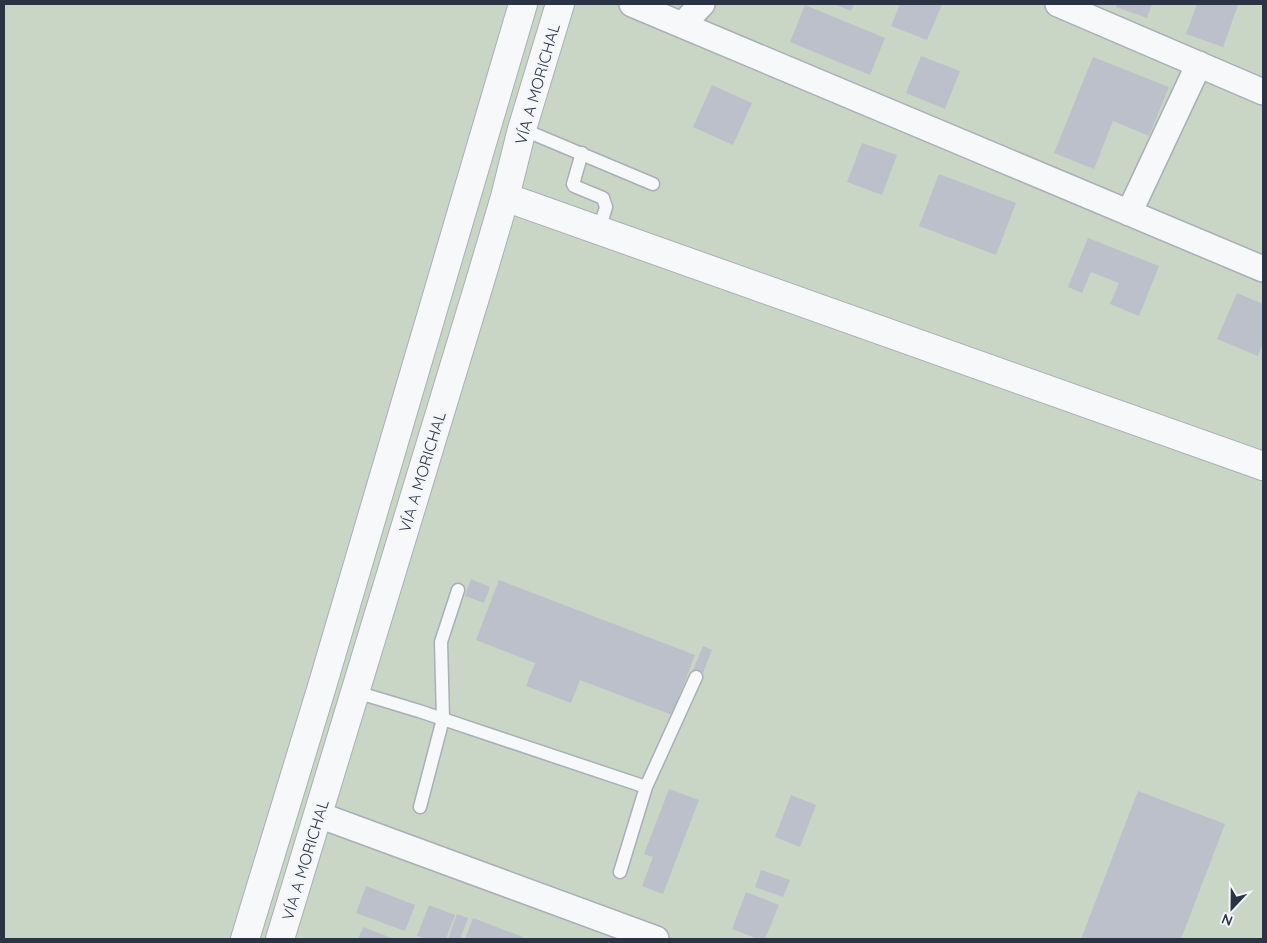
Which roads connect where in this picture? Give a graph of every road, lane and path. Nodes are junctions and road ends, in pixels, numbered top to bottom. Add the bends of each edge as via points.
1 (523, 4) edge
2 (560, 4) edge
3 (632, 4) edge
4 (702, 4) edge
5 (1058, 4) edge
6 (682, 25) junction
7 (1199, 64) junction
8 (1263, 92) edge
9 (522, 129) junction
10 (582, 154) junction
11 (653, 184) dead end
12 (507, 198) junction
13 (1129, 213) junction
14 (599, 230) junction
15 (1263, 269) edge
16 (1263, 466) edge
17 (458, 590) dead end
18 (696, 678) dead end
19 (356, 692) junction
20 (443, 719) junction
21 (646, 786) junction
22 (420, 807) dead end
23 (319, 815) junction
24 (620, 872) dead end
25 (245, 939) edge
26 (280, 939) edge
27 (656, 939) edge

1 - 25 street, VÍA A MORICHAL
2 - 9 street, VÍA A MORICHAL
3 - 6 street
4 - 6 street
5 - 7 street
6 - 13 street
7 - 8 street
7 - 13 street
9 - 10 lane
9 - 12 street, VÍA A MORICHAL
10 - 11 lane
10 - 14 lane via 573,184 603,198 606,207
12 - 14 street
12 - 19 street, VÍA A MORICHAL
13 - 15 street
14 - 16 street
17 - 20 lane via 441,642
18 - 21 lane
19 - 20 lane
19 - 23 street, VÍA A MORICHAL
20 - 21 lane
20 - 22 lane
21 - 24 lane
23 - 26 street, VÍA A MORICHAL
23 - 27 street

